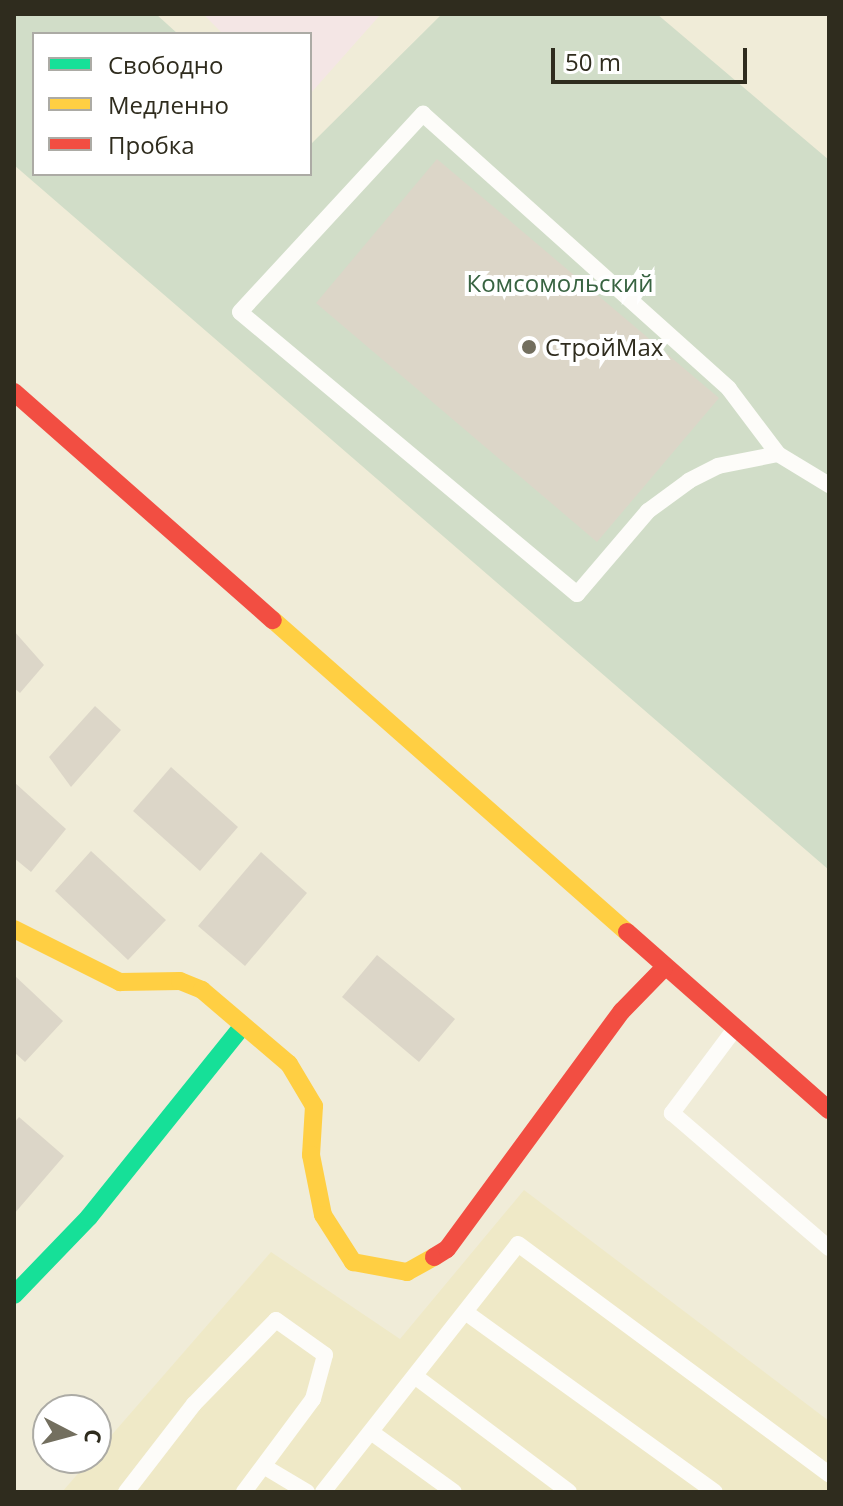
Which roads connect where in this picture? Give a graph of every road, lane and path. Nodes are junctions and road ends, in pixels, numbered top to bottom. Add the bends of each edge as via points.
1 (14, 392) edge
2 (778, 454) junction
3 (829, 485) edge
4 (14, 929) edge
5 (664, 968) junction
6 (242, 1027) junction
7 (735, 1029) junction
8 (829, 1110) edge
9 (829, 1248) edge
10 (14, 1295) edge
11 (468, 1314) junction
12 (416, 1377) junction
13 (371, 1432) junction
14 (265, 1467) junction
15 (829, 1474) edge
16 (126, 1492) edge
17 (244, 1492) edge
18 (307, 1492) edge
19 (323, 1492) edge
20 (454, 1492) edge
21 (569, 1492) edge
22 (715, 1492) edge

1 - 5 main road
2 - 2 lane via 718,466 689,481 648,511 577,594 240,312 423,114 729,389
2 - 3 lane
4 - 6 main road via 120,982 180,981 202,990
5 - 6 main road via 622,1011 447,1249 407,1272 353,1262 323,1215 311,1155 314,1106 289,1064
5 - 7 main road
6 - 10 main road via 89,1217
7 - 8 main road
7 - 9 lane via 672,1113
11 - 12 lane
11 - 15 lane via 518,1244
11 - 22 lane
12 - 13 lane
12 - 21 lane
13 - 19 lane
13 - 20 lane
14 - 16 lane via 313,1399 325,1355 276,1320 194,1404
14 - 17 lane
14 - 18 lane

